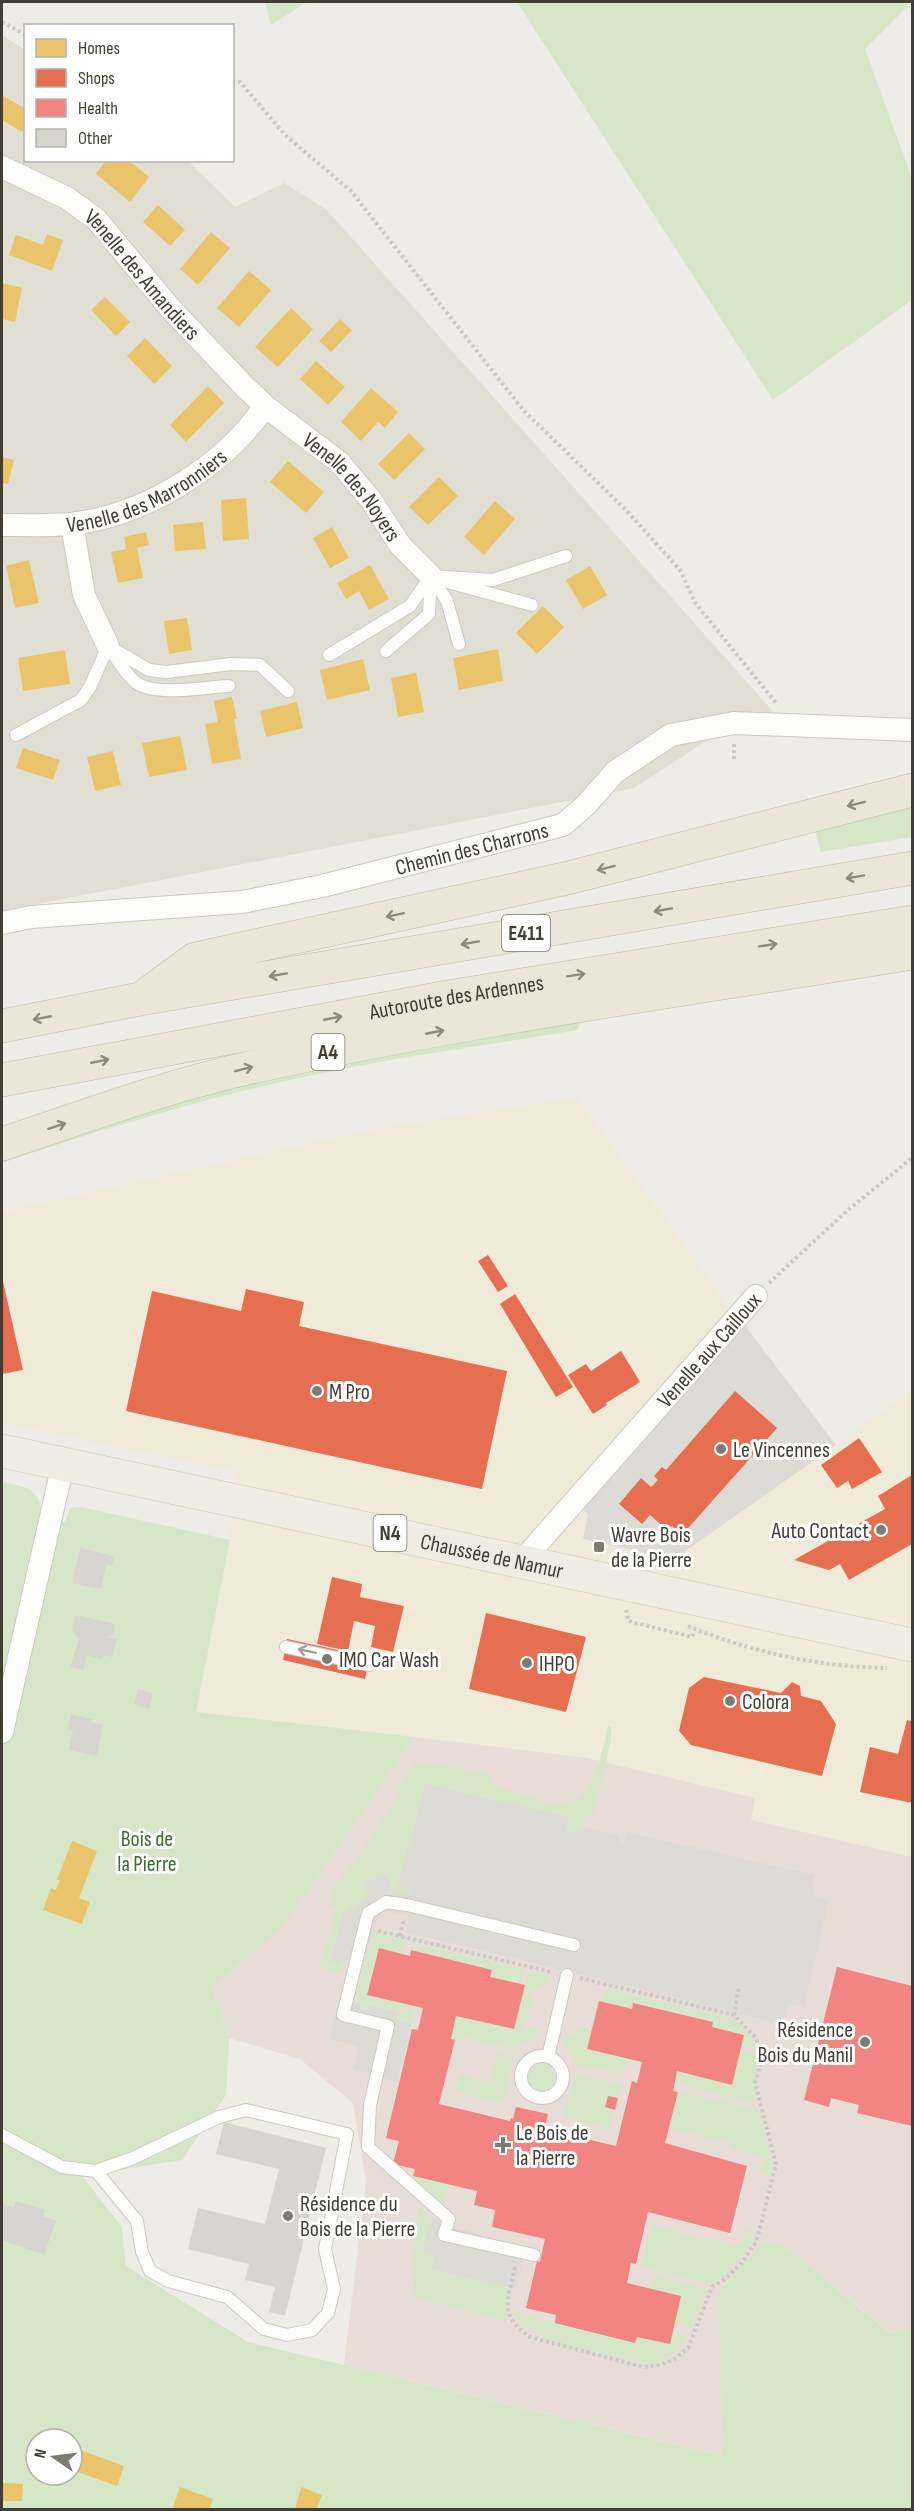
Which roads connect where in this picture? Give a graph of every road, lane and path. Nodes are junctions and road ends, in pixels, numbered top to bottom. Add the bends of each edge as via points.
1 (2, 22) edge
2 (24, 34) edge
3 (234, 81) edge
4 (4, 175) edge
5 (265, 406) junction
6 (72, 524) junction
7 (2, 525) edge
8 (566, 556) dead end
9 (431, 576) junction
10 (532, 606) dead end
11 (459, 644) dead end
12 (108, 646) junction
13 (386, 651) dead end
14 (329, 655) dead end
15 (229, 686) dead end
16 (288, 691) dead end
17 (794, 725) junction
18 (912, 730) edge
19 (16, 735) dead end
20 (912, 790) edge
21 (912, 868) edge
22 (912, 922) edge
23 (2, 923) edge
24 (912, 944) edge
25 (912, 953) edge
26 (448, 997) junction
27 (140, 999) junction
28 (2, 1026) edge
29 (2, 1080) edge
30 (2, 1144) edge
31 (912, 1158) edge
32 (756, 1296) joint
33 (2, 1451) edge
34 (63, 1464) junction
35 (522, 1561) junction
36 (626, 1609) dead end
37 (690, 1627) dead end
38 (695, 1629) junction
39 (714, 1629) dead end
40 (912, 1645) edge
41 (286, 1647) dead end
42 (369, 1665) dead end
43 (881, 1668) dead end
44 (2, 1732) edge
45 (364, 1928) junction
46 (574, 1945) dead end
47 (567, 1975) junction
48 (740, 1986) dead end
49 (734, 2015) junction
50 (548, 2057) dead end
51 (2, 2135) edge
52 (96, 2171) junction
53 (519, 2252) junction
54 (534, 2255) dead end

1 - 2 path
3 - 17 path via 240,82 285,135 351,191 524,411 626,510 680,570 696,604
4 - 5 street, Venelle des Amandiers via 67,198 96,219 170,308
5 - 6 street, Venelle des Marronniers via 223,455 172,490 118,513
5 - 9 street, Venelle des Noyers via 339,462 371,500 400,545
6 - 7 street, Venelle des Marronniers
6 - 12 street via 84,595
8 - 9 lane via 493,579
9 - 10 lane
9 - 11 lane via 447,601
9 - 13 lane via 429,614
9 - 14 lane via 410,606
12 - 15 lane via 133,680 145,688
12 - 16 lane via 149,670 260,665
12 - 19 lane via 81,700
17 - 18 street, Chemin des Charrons
17 - 23 street, Chemin des Charrons via 734,723 671,735 615,772 563,825 334,884 242,902 31,917
20 -> 27 highway via 568,878 195,959
21 -> 27 highway, E411
26 -> 22 highway, Autoroute des Ardennes / E411
24 - 26 highway via 526,1006
30 -> 25 highway, A4 via 160,1091 246,1068 481,1024
29 -> 26 highway, Autoroute des Ardennes / E411
27 -> 28 highway, E411
31 - 32 path, Venelle aux Cailloux via 848,1210
32 - 35 street, Venelle aux Cailloux
33 - 34 main road, Chaussée de Namur / N4
34 - 35 main road, Chaussée de Namur / N4
34 - 44 street
35 - 40 main road, Chaussée de Namur / N4
36 - 38 path via 628,1621 692,1637
37 - 38 path
38 - 39 path via 697,1623
38 - 43 path via 733,1644 832,1665
42 -> 41 lane
45 - 46 lane via 368,1913 386,1902
45 - 47 path
45 - 53 lane via 343,2015 388,2026 370,2105 368,2147 448,2218 444,2235
47 - 49 path
47 - 50 lane
48 - 49 path
49 - 53 path via 756,2038 760,2052 755,2083 776,2164 756,2242 742,2263 712,2287 688,2348 673,2360 643,2367 530,2337 509,2318 508,2298
51 - 52 lane via 62,2167
52 - 52 lane via 219,2117 246,2110 347,2134 325,2249 334,2289 328,2313 312,2330 287,2334 264,2329 227,2297 168,2282 150,2271 137,2221
53 - 54 lane

